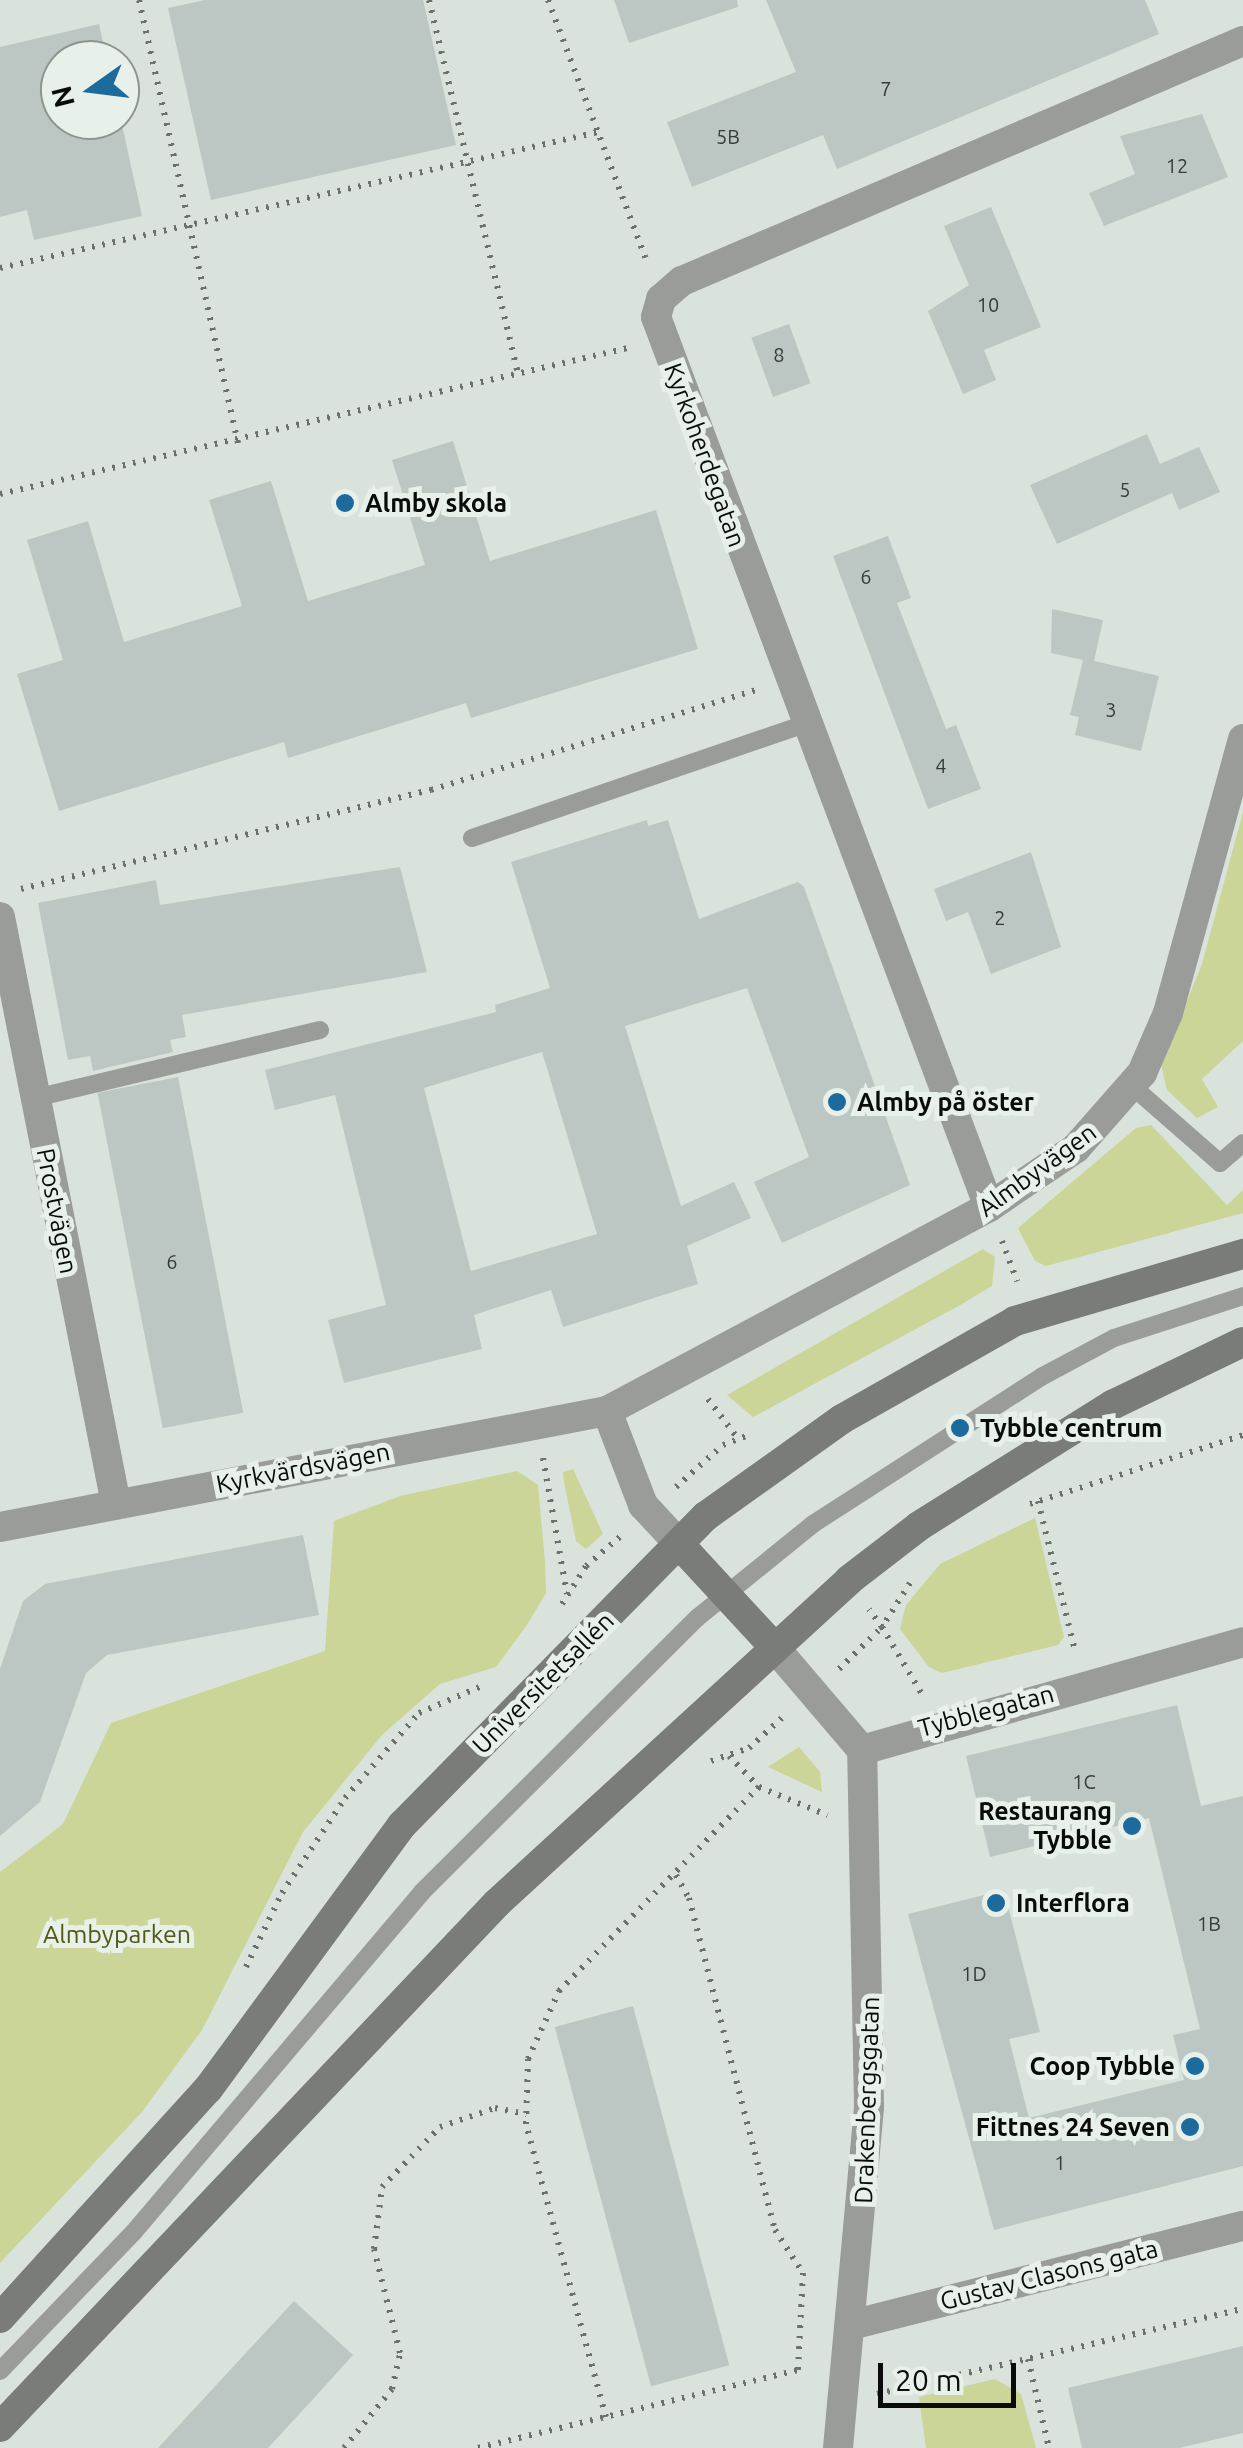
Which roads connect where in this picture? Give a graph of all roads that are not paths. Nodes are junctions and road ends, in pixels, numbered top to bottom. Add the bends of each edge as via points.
1 (1243, 42) edge
2 (805, 724) junction
3 (1243, 739) edge
4 (472, 838) dead end
5 (0, 916) edge
6 (320, 1030) dead end
7 (1132, 1086) junction
8 (35, 1098) junction
9 (1243, 1143) edge
10 (989, 1206) junction
11 (1243, 1254) edge
12 (1243, 1296) edge
13 (1243, 1342) edge
14 (606, 1411) junction
15 (116, 1504) junction
16 (0, 1528) edge
17 (680, 1544) junction
18 (725, 1594) junction
19 (1243, 1642) edge
20 (775, 1648) junction
21 (862, 1750) junction
22 (1243, 2226) edge
23 (0, 2318) edge
24 (856, 2324) junction
25 (0, 2371) edge
26 (0, 2426) edge
27 (838, 2448) edge

1 - 2 street, Kyrkoherdegatan via 836,212 682,281 661,299 663,340
2 - 4 lane
2 - 10 street, Kyrkoherdegatan
3 - 7 street, Almbyvägen via 1168,1014
5 - 8 street, Prostvägen
6 - 8 lane
7 - 9 lane via 1220,1162
7 - 10 street, Almbyvägen via 1076,1148
8 - 15 street, Prostvägen
10 - 14 street, Almbyvägen
11 - 17 main road, Universitetsallén via 1014,1321 774,1464
12 - 18 lane via 1114,1338 1041,1377 812,1524
13 - 20 main road via 1112,1405 919,1526
14 - 15 street, Kyrkvärdsvägen
14 - 17 street via 643,1505
15 - 16 street, Kyrkvärdsvägen
17 - 18 main road
17 - 23 main road, Universitetsallén via 402,1826 208,2089
18 - 20 main road
18 - 25 lane via 422,1892 133,2233
19 - 21 street, Tybblegatan
20 - 21 street
20 - 26 main road via 497,1903
21 - 24 street, Drakenbergsgatan via 872,2018
22 - 24 street, Gustav Clasons gata
24 - 27 street, Drakenbergsgatan

